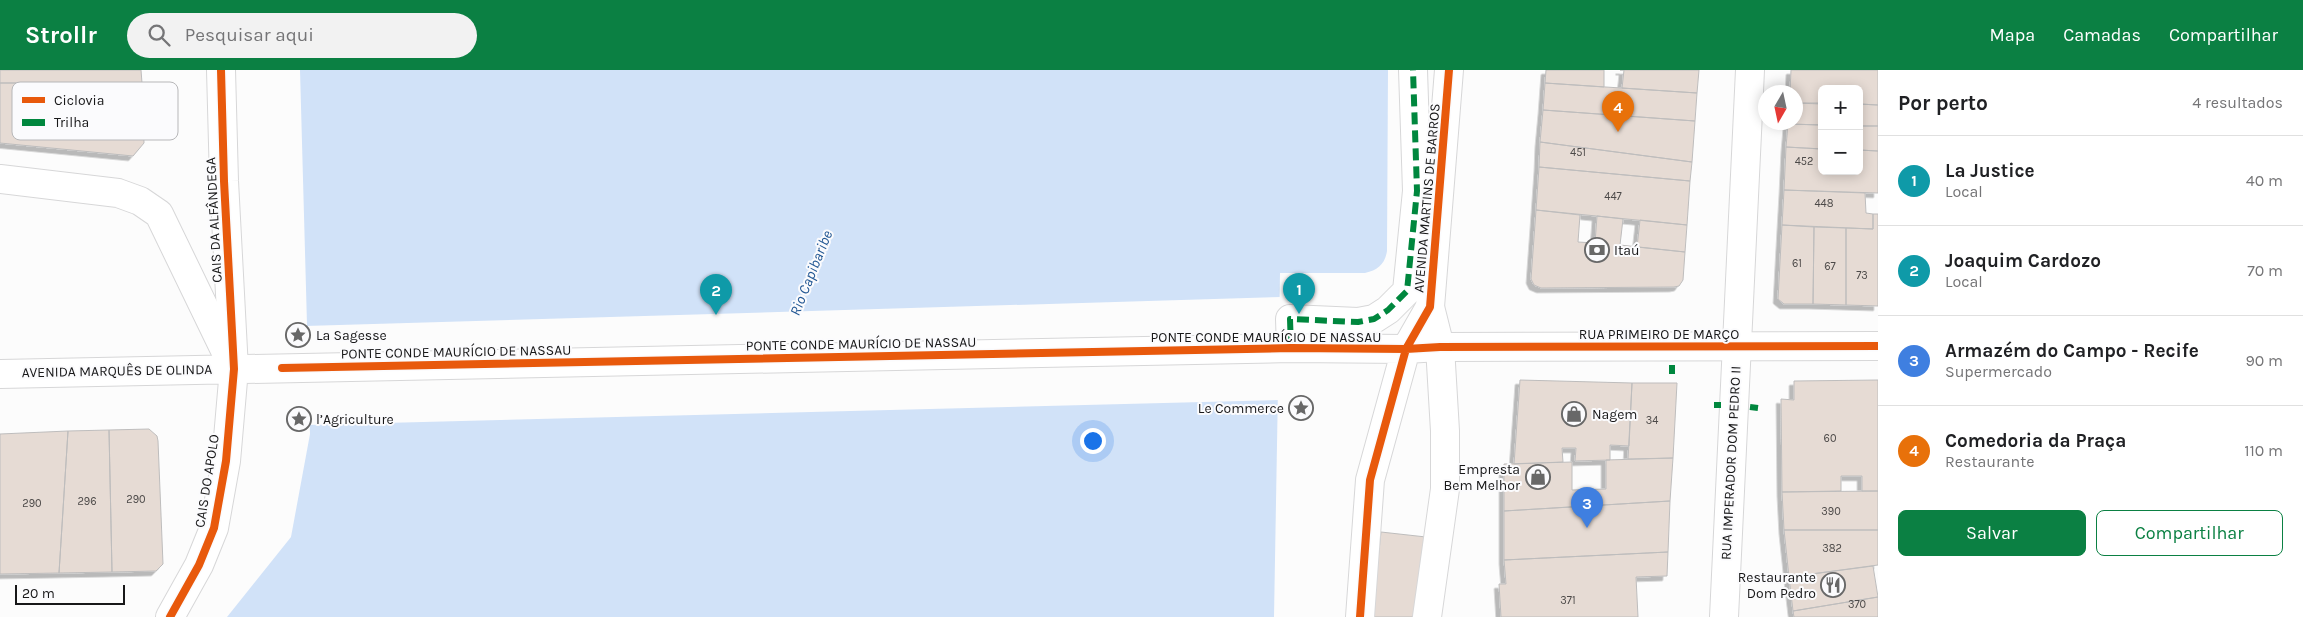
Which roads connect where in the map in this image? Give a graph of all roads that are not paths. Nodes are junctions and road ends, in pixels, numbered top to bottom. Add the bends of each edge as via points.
1 (221, 70) edge
2 (1413, 70) edge
3 (1449, 70) edge
4 (1750, 70) edge
5 (0, 179) edge
6 (1430, 307) junction
7 (1878, 346) edge
8 (1440, 347) junction
9 (1736, 347) junction
10 (1291, 348) junction
11 (1406, 349) junction
12 (234, 369) junction
13 (0, 374) edge
14 (170, 617) edge
15 (1360, 617) edge
16 (1427, 617) edge
17 (1724, 617) edge

1 - 12 main road, CAIS DA ALFÂNDEGA
2 - 10 main road via 1416,191 1407,291 1374,319 1358,322 1290,319
3 - 6 main road, AVENIDA MARTINS DE BARROS
4 - 9 main road, RUA IMPERADOR DOM PEDRO II
5 - 12 main road via 118,193 140,201 159,214
6 - 8 main road, AVENIDA MARTINS DE BARROS
6 - 11 main road, AVENIDA MARTINS DE BARROS
7 - 9 main road, RUA PRIMEIRO DE MARÇO
8 - 9 main road, RUA PRIMEIRO DE MARÇO
8 - 11 main road, PONTE CONDE MAURÍCIO DE NASSAU
8 - 16 main road, AVENIDA MARTINS DE BARROS via 1445,489
9 - 17 main road, RUA IMPERADOR DOM PEDRO II
10 - 11 main road, PONTE CONDE MAURÍCIO DE NASSAU
10 - 12 main road, PONTE CONDE MAURÍCIO DE NASSAU
11 - 15 main road, AVENIDA MARTINS DE BARROS via 1370,480
12 - 13 main road, AVENIDA MARQUÊS DE OLINDA
12 - 14 main road, CAIS DO APOLO via 226,461 214,528 200,565

